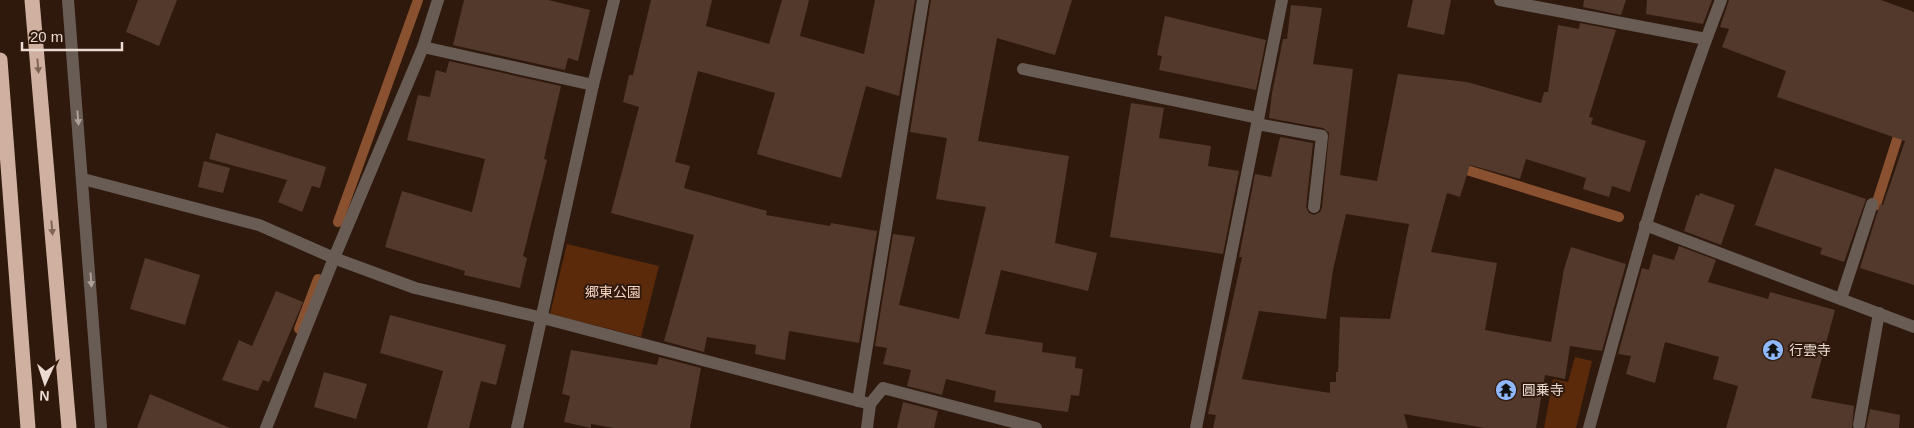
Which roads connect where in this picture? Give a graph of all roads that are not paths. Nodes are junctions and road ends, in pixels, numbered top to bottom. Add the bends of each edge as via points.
1 (32, 0) edge
2 (68, 0) edge
3 (438, 0) edge
4 (614, 0) edge
5 (923, 0) edge
6 (1282, 0) edge
7 (1500, 0) edge
8 (1721, 0) edge
9 (1706, 38) junction
10 (423, 47) junction
11 (0, 60) edge
12 (1023, 69) dead end
13 (593, 85) junction
14 (1258, 121) junction
15 (0, 137) edge
16 (83, 179) junction
17 (1872, 204) dead end
18 (1314, 207) dead end
19 (1645, 225) junction
20 (334, 258) junction
21 (1841, 299) junction
22 (1879, 313) junction
23 (543, 318) junction
24 (1914, 327) edge
25 (864, 402) junction
26 (1859, 425) dead end
27 (18, 428) edge
28 (28, 428) edge
29 (69, 428) edge
30 (101, 428) edge
31 (266, 428) edge
32 (517, 428) edge
33 (867, 428) edge
34 (1036, 428) edge
35 (1196, 428) edge
36 (1589, 428) edge

1 -> 29 highway
2 -> 16 street
3 - 10 street
4 - 13 street
5 - 25 street
6 - 14 street
7 - 9 street
8 - 9 street
9 - 19 street
10 - 13 street
10 - 20 street
11 - 28 highway
12 - 14 street
13 - 23 street
14 - 18 street via 1322,136
14 - 35 street
15 - 27 highway
16 - 20 street via 259,225
16 -> 30 street
17 - 21 street
19 - 21 street
19 - 36 street
20 - 23 street via 415,288
20 - 31 street
21 - 22 street
22 - 24 street
22 - 26 street
23 - 25 street
23 - 32 street
25 - 33 street
25 - 34 street via 883,388

